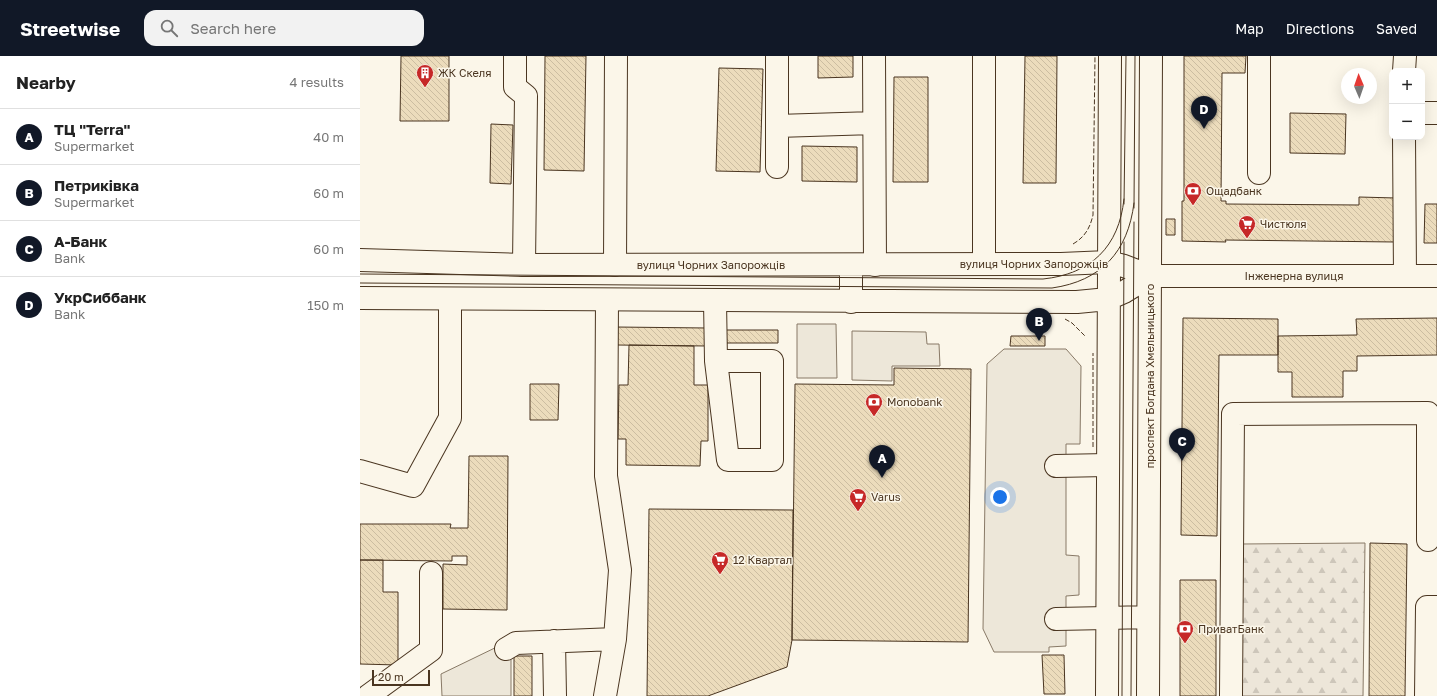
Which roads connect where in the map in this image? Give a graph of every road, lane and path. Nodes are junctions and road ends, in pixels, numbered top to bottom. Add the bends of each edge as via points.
1 (515, 56) edge
2 (601, 56) edge
3 (616, 56) edge
4 (777, 56) edge
5 (874, 56) edge
6 (984, 56) edge
7 (1110, 56) edge
8 (1151, 56) edge
9 (1259, 56) edge
10 (1404, 56) edge
11 (1404, 68) edge
12 (616, 79) junction
13 (1425, 113) edge
14 (1437, 113) edge
15 (874, 123) junction
16 (777, 126) junction
17 (1404, 140) edge
18 (777, 167) dead end
19 (1259, 172) dead end
20 (360, 260) edge
21 (1108, 262) junction
22 (984, 264) junction
23 (524, 265) junction
24 (614, 265) junction
25 (851, 265) junction
26 (875, 265) junction
27 (1150, 276) junction
28 (1405, 276) junction
29 (1437, 276) edge
30 (360, 298) edge
31 (1108, 299) junction
32 (450, 300) junction
33 (607, 300) junction
34 (715, 301) junction
35 (851, 302) junction
36 (716, 361) junction
37 (1107, 465) junction
38 (1056, 466) dead end
39 (360, 472) edge
40 (1428, 540) dead end
41 (431, 573) dead end
42 (1437, 607) edge
43 (1148, 617) junction
44 (1107, 618) junction
45 (1056, 619) dead end
46 (615, 639) junction
47 (554, 641) junction
48 (506, 649) dead end
49 (368, 696) edge
50 (555, 696) edge
51 (605, 696) edge
52 (1106, 696) edge
53 (1148, 696) edge
54 (1231, 696) edge
55 (1426, 696) edge

1 - 23 main road via 514,87 526,96
2 - 12 main road
3 - 12 main road
4 - 16 main road
5 - 15 main road
6 - 22 main road
7 - 21 main road
8 - 27 main road, проспект Богдана Хмельницького
9 - 19 main road
10 - 11 main road
12 - 24 main road
13 - 14 main road
15 - 16 main road
15 - 26 main road
16 - 18 main road
17 - 28 main road
20 - 23 main road, вулиця Чорних Запорожців
21 - 22 main road, вулиця Чорних Запорожців
21 - 27 main road, вулиця Чорних Запорожців
21 - 31 main road
22 - 26 main road, вулиця Чорних Запорожців
23 - 24 main road, вулиця Чорних Запорожців
24 - 25 main road, вулиця Чорних Запорожців
25 - 26 main road, вулиця Чорних Запорожців
25 - 35 main road
27 - 28 main road, Інженерна вулиця
27 - 31 main road
27 - 43 main road, проспект Богдана Хмельницького
28 - 29 main road, Інженерна вулиця
30 - 32 main road
31 - 35 main road via 1060,303
31 - 37 main road
32 - 33 main road
32 - 39 main road via 450,418 413,486
33 - 34 main road
33 - 46 main road via 606,476 620,570
34 - 35 main road
34 - 36 main road
36 - 36 main road via 772,361 772,460 728,460
37 - 38 main road
37 - 44 main road
40 - 54 main road via 1428,413 1233,414
41 - 49 main road via 431,650
42 - 55 main road via 1427,607
43 - 44 main road
43 - 53 main road, проспект Богдана Хмельницького
44 - 45 main road
44 - 52 main road
46 - 47 main road
46 - 51 main road
47 - 48 main road via 516,643
47 - 50 main road

